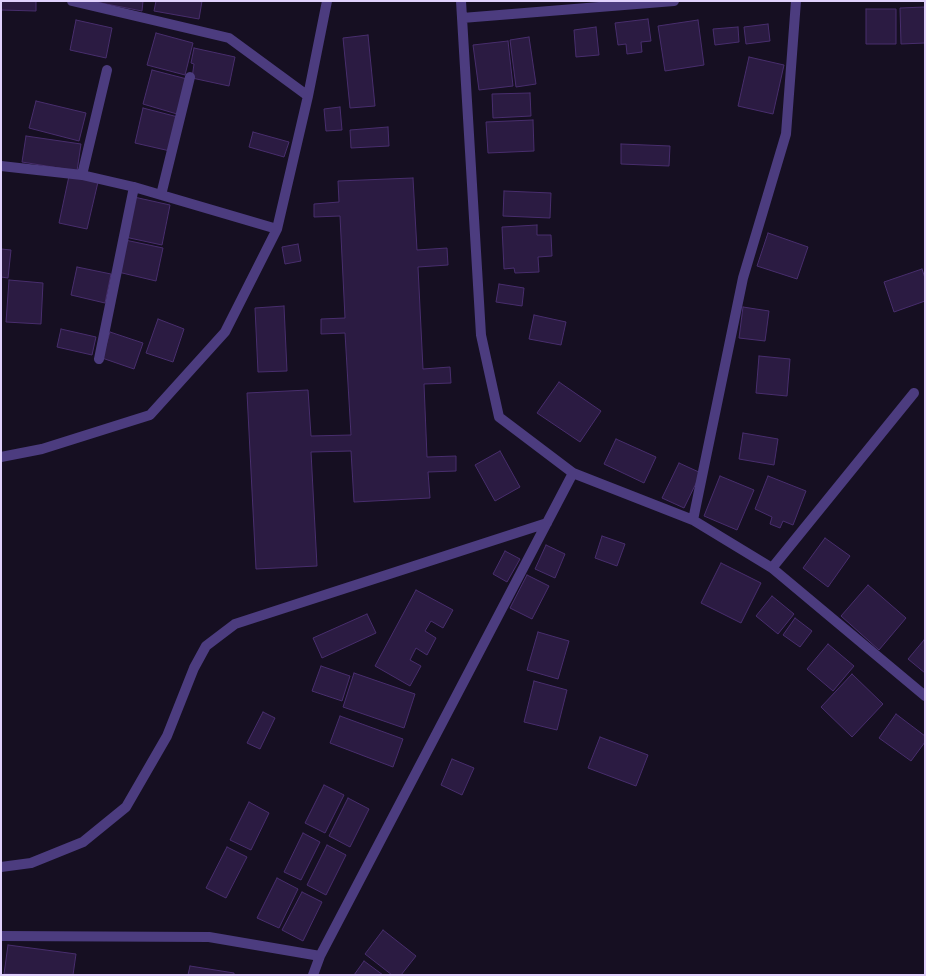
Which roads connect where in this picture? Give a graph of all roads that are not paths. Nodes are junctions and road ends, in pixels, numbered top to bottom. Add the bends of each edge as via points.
1 (72, 1) edge
2 (327, 1) edge
3 (461, 1) edge
4 (674, 1) edge
5 (796, 1) edge
6 (462, 18) junction
7 (107, 70) dead end
8 (190, 76) dead end
9 (308, 96) junction
10 (1, 166) edge
11 (82, 174) junction
12 (134, 187) junction
13 (161, 195) junction
14 (277, 230) junction
15 (99, 360) dead end
16 (914, 393) dead end
17 (1, 457) edge
18 (573, 473) junction
19 (693, 520) junction
20 (547, 523) junction
21 (772, 568) junction
22 (925, 696) edge
23 (1, 867) edge
24 (1, 936) edge
25 (320, 956) junction
26 (313, 975) edge

1 - 9 street via 229,38
2 - 9 street
3 - 6 street
4 - 6 street
5 - 19 street via 786,134 743,278
6 - 18 street via 481,335 499,417
7 - 11 street
8 - 13 street
9 - 14 street
10 - 11 street
11 - 12 street
12 - 13 street
12 - 15 street
13 - 14 street
14 - 17 street via 225,332 150,414 42,449
16 - 21 street
18 - 19 street
18 - 20 street
19 - 21 street
20 - 23 street via 235,624 206,646 194,668 167,736 126,807 83,842 31,863
20 - 25 street
21 - 22 street
24 - 25 street via 210,937
25 - 26 street

